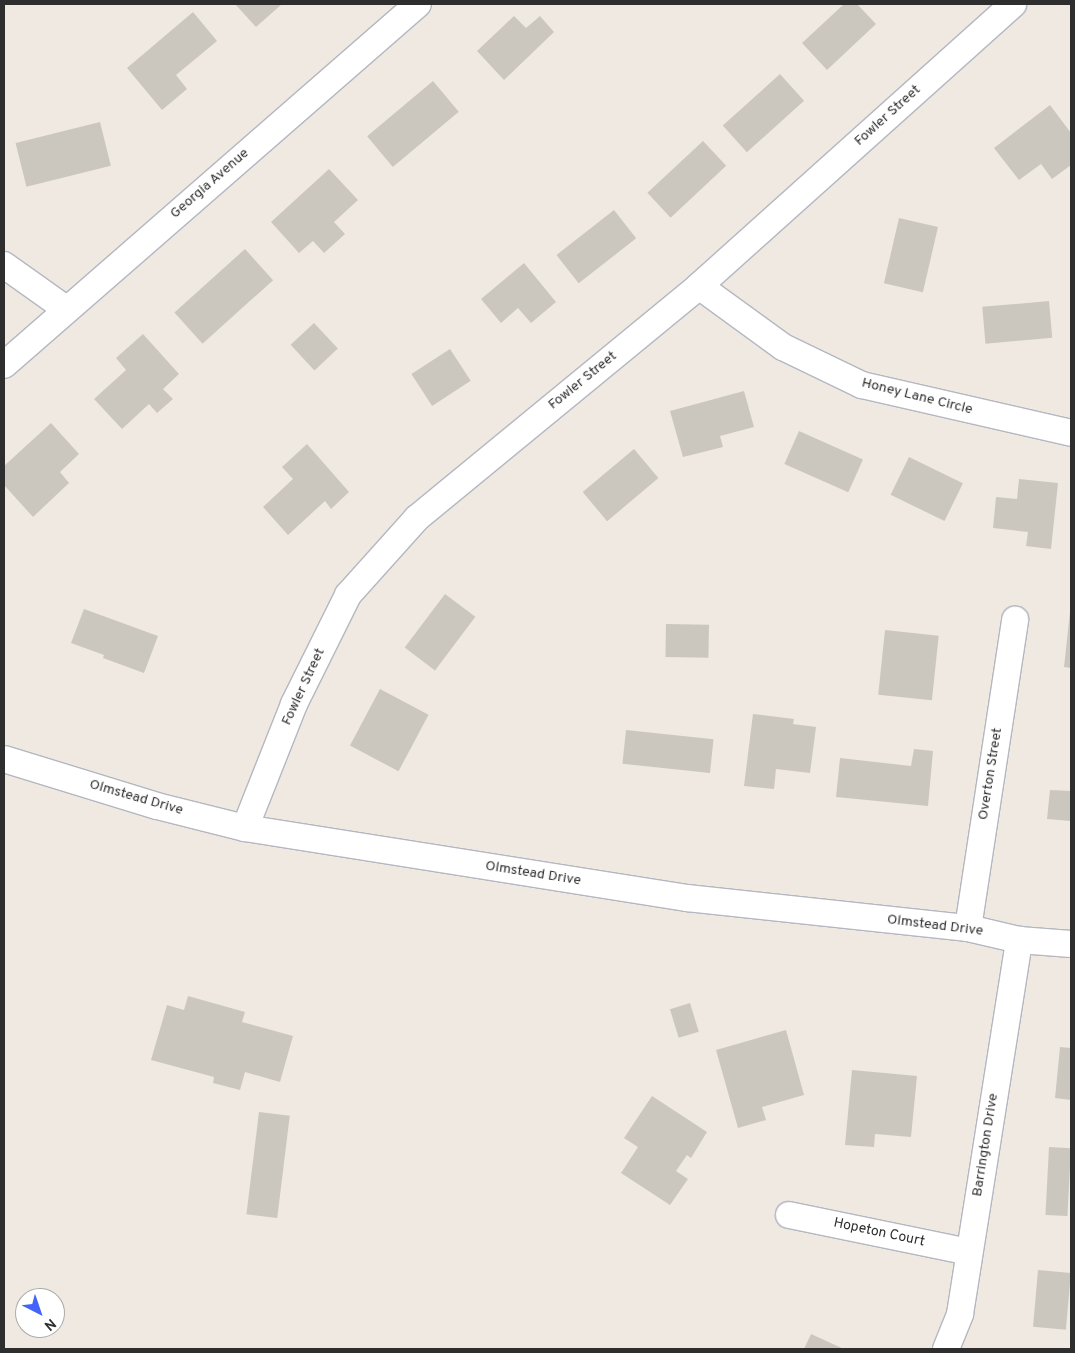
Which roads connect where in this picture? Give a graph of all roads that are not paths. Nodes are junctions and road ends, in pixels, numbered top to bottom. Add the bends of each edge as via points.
1 (418, 4) edge
2 (1013, 4) edge
3 (4, 265) edge
4 (699, 286) junction
5 (66, 309) junction
6 (4, 365) edge
7 (1071, 433) edge
8 (1015, 620) dead end
9 (4, 759) edge
10 (245, 828) junction
11 (968, 928) junction
12 (1019, 940) junction
13 (1071, 944) edge
14 (789, 1215) dead end
15 (969, 1252) junction
16 (946, 1349) edge

1 - 5 street, Georgia Avenue
2 - 4 street, Fowler Street
3 - 5 street
4 - 7 street, Honey Lane Circle via 783,347 862,385
4 - 10 street, Fowler Street via 417,518 348,595 294,704
5 - 6 street, Georgia Avenue
8 - 11 street, Overton Street
9 - 10 street, Olmstead Drive via 156,806
10 - 11 street, Olmstead Drive via 687,898
11 - 12 street, Olmstead Drive
12 - 13 street, Olmstead Drive
12 - 15 street, Barrington Drive
14 - 15 street, Hopeton Court
15 - 16 street, Barrington Drive via 960,1314

